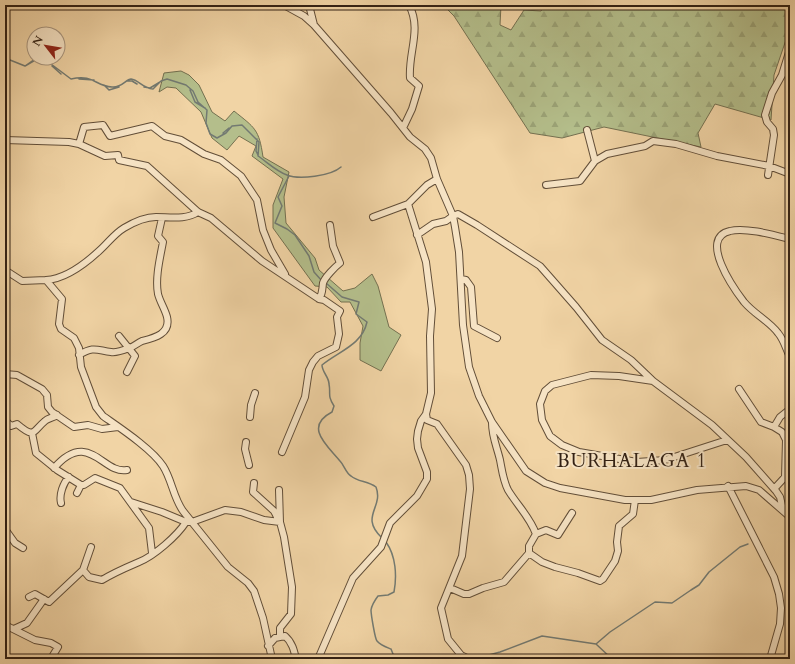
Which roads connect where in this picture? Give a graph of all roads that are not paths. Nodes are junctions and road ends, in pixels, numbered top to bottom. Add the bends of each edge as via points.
1 (284, 5) edge
2 (309, 5) edge
3 (409, 5) edge
4 (314, 25) junction
5 (790, 49) edge
6 (403, 128) junction
7 (587, 130) dead end
8 (5, 140) edge
9 (79, 144) junction
10 (595, 161) junction
11 (769, 166) junction
12 (790, 174) edge
13 (768, 175) dead end
14 (437, 179) junction
15 (546, 185) dead end
16 (408, 204) junction
17 (198, 212) junction
18 (373, 216) dead end
19 (453, 216) junction
20 (162, 218) junction
21 (330, 225) dead end
22 (417, 235) junction
23 (790, 239) edge
24 (5, 270) edge
25 (286, 275) junction
26 (461, 279) junction
27 (46, 280) junction
28 (319, 299) junction
29 (119, 336) dead end
30 (497, 338) dead end
31 (129, 348) junction
32 (79, 355) junction
33 (790, 357) edge
34 (127, 372) dead end
35 (5, 374) edge
36 (653, 381) junction
37 (739, 389) dead end
38 (255, 393) dead end
39 (790, 409) edge
40 (426, 414) junction
41 (57, 415) junction
42 (250, 417) dead end
43 (5, 420) edge
44 (492, 422) junction
45 (118, 427) junction
46 (774, 427) junction
47 (32, 433) junction
48 (727, 440) junction
49 (788, 440) edge
50 (246, 442) dead end
51 (282, 452) dead end
52 (249, 466) dead end
53 (54, 468) junction
54 (126, 470) dead end
55 (69, 477) junction
56 (254, 483) dead end
57 (81, 485) junction
58 (728, 486) junction
59 (774, 489) junction
60 (279, 490) dead end
61 (77, 493) dead end
62 (634, 500) junction
63 (129, 501) junction
64 (61, 503) dead end
65 (783, 510) junction
66 (572, 513) dead end
67 (790, 517) edge
68 (189, 522) junction
69 (280, 522) junction
70 (5, 529) edge
71 (536, 534) junction
72 (91, 547) dead end
73 (23, 548) dead end
74 (152, 553) junction
75 (529, 553) junction
76 (84, 570) junction
77 (450, 588) junction
78 (29, 597) dead end
79 (44, 599) junction
80 (6, 627) edge
81 (14, 629) junction
82 (280, 635) junction
83 (51, 643) junction
84 (63, 644) dead end
85 (268, 646) junction
86 (53, 658) edge
87 (272, 659) edge
88 (296, 659) edge
89 (318, 659) edge
90 (469, 659) edge
91 (770, 659) edge

1 - 4 street
2 - 4 street
3 - 6 street via 415,40 410,78 419,89
4 - 6 street
5 - 11 street via 765,115 774,136
6 - 14 street via 425,149 431,158
7 - 10 street
8 - 9 street
9 - 17 street via 105,156 118,155 119,160 147,166
9 - 25 street via 84,127 103,126 110,136 152,126 165,136 181,140 204,154 226,162 241,176 257,200 263,230
10 - 11 street via 615,151 645,146 653,141
10 - 15 street via 580,181
11 - 12 street
11 - 13 street
14 - 16 street
14 - 19 street
16 - 18 street
16 - 22 street
17 - 20 street via 191,217
17 - 25 street via 211,218 262,261
19 - 22 street via 446,221 433,224
19 - 26 street
19 - 36 street via 461,215 540,266 602,340 631,360
20 - 27 street via 143,219 124,228 99,251 68,273 54,280
20 - 31 street via 158,236 163,242 158,294 167,317 167,324 154,339 142,341
21 - 28 street via 333,246 340,264 323,282 323,293
22 - 40 street via 426,262 432,309 431,393
23 - 33 street via 739,230 729,231 717,242 716,249 728,278 741,298 778,332
24 - 27 street via 22,281
25 - 28 street
26 - 30 street via 466,280 471,287 474,326
26 - 44 street via 463,325 469,367
27 - 32 street via 62,299 59,324 61,329 74,338
28 - 51 street via 340,311 337,317 339,334 336,347 318,356 313,362 309,370 305,397
29 - 31 street
31 - 32 street via 110,352 98,348
31 - 34 street via 135,356
32 - 45 street via 80,367 96,407
35 - 41 street via 17,375 42,389 47,395 48,407
36 - 48 street via 712,425
36 - 48 street via 591,375 557,383 545,390 540,412 542,420 550,436 567,447 637,462 665,460
37 - 46 street via 761,422
38 - 42 street
39 - 46 street via 780,417
40 - 77 street via 427,420 437,424 466,465 469,476 464,548
40 - 89 street via 421,421 418,435 418,448 427,472 424,485 405,510 390,523 381,547 353,578
41 - 45 street via 74,427
41 - 47 street
43 - 47 street via 11,426 17,424
44 - 62 street via 520,465 533,477 560,488
44 - 71 street via 493,438 503,479 530,520
45 - 68 street via 159,460 178,504
46 - 49 street
47 - 53 street via 36,453
48 - 59 street
49 - 59 street via 785,477
50 - 52 street
53 - 54 street via 66,456 85,452 94,454 116,470
53 - 55 street
55 - 57 street
55 - 64 street via 64,482
56 - 69 street via 253,492 274,511
57 - 61 street
57 - 63 street via 97,478 120,488
58 - 62 street via 650,500
58 - 65 street via 759,490
58 - 91 street via 774,577 779,594 780,624
59 - 65 street via 780,497
60 - 69 street
62 - 75 street via 633,514 619,526 615,561 600,581 555,567
63 - 68 street
63 - 74 street via 150,530
65 - 67 street
66 - 71 street via 558,535 546,530
68 - 69 street via 225,510
68 - 74 street
68 - 85 street via 228,567 254,591 263,618
69 - 82 street via 292,587 291,614 280,628
70 - 73 street via 15,544
71 - 75 street via 528,546
72 - 76 street
74 - 76 street via 140,562 120,568 102,580 89,578
75 - 77 street via 504,582 469,594
76 - 79 street via 49,602
77 - 90 street via 441,608 448,639 461,655
78 - 79 street via 35,594
79 - 81 street via 27,623
80 - 81 street
81 - 83 street via 35,640
82 - 85 street
82 - 88 street via 289,639
83 - 84 street
83 - 86 street via 58,647
85 - 87 street

